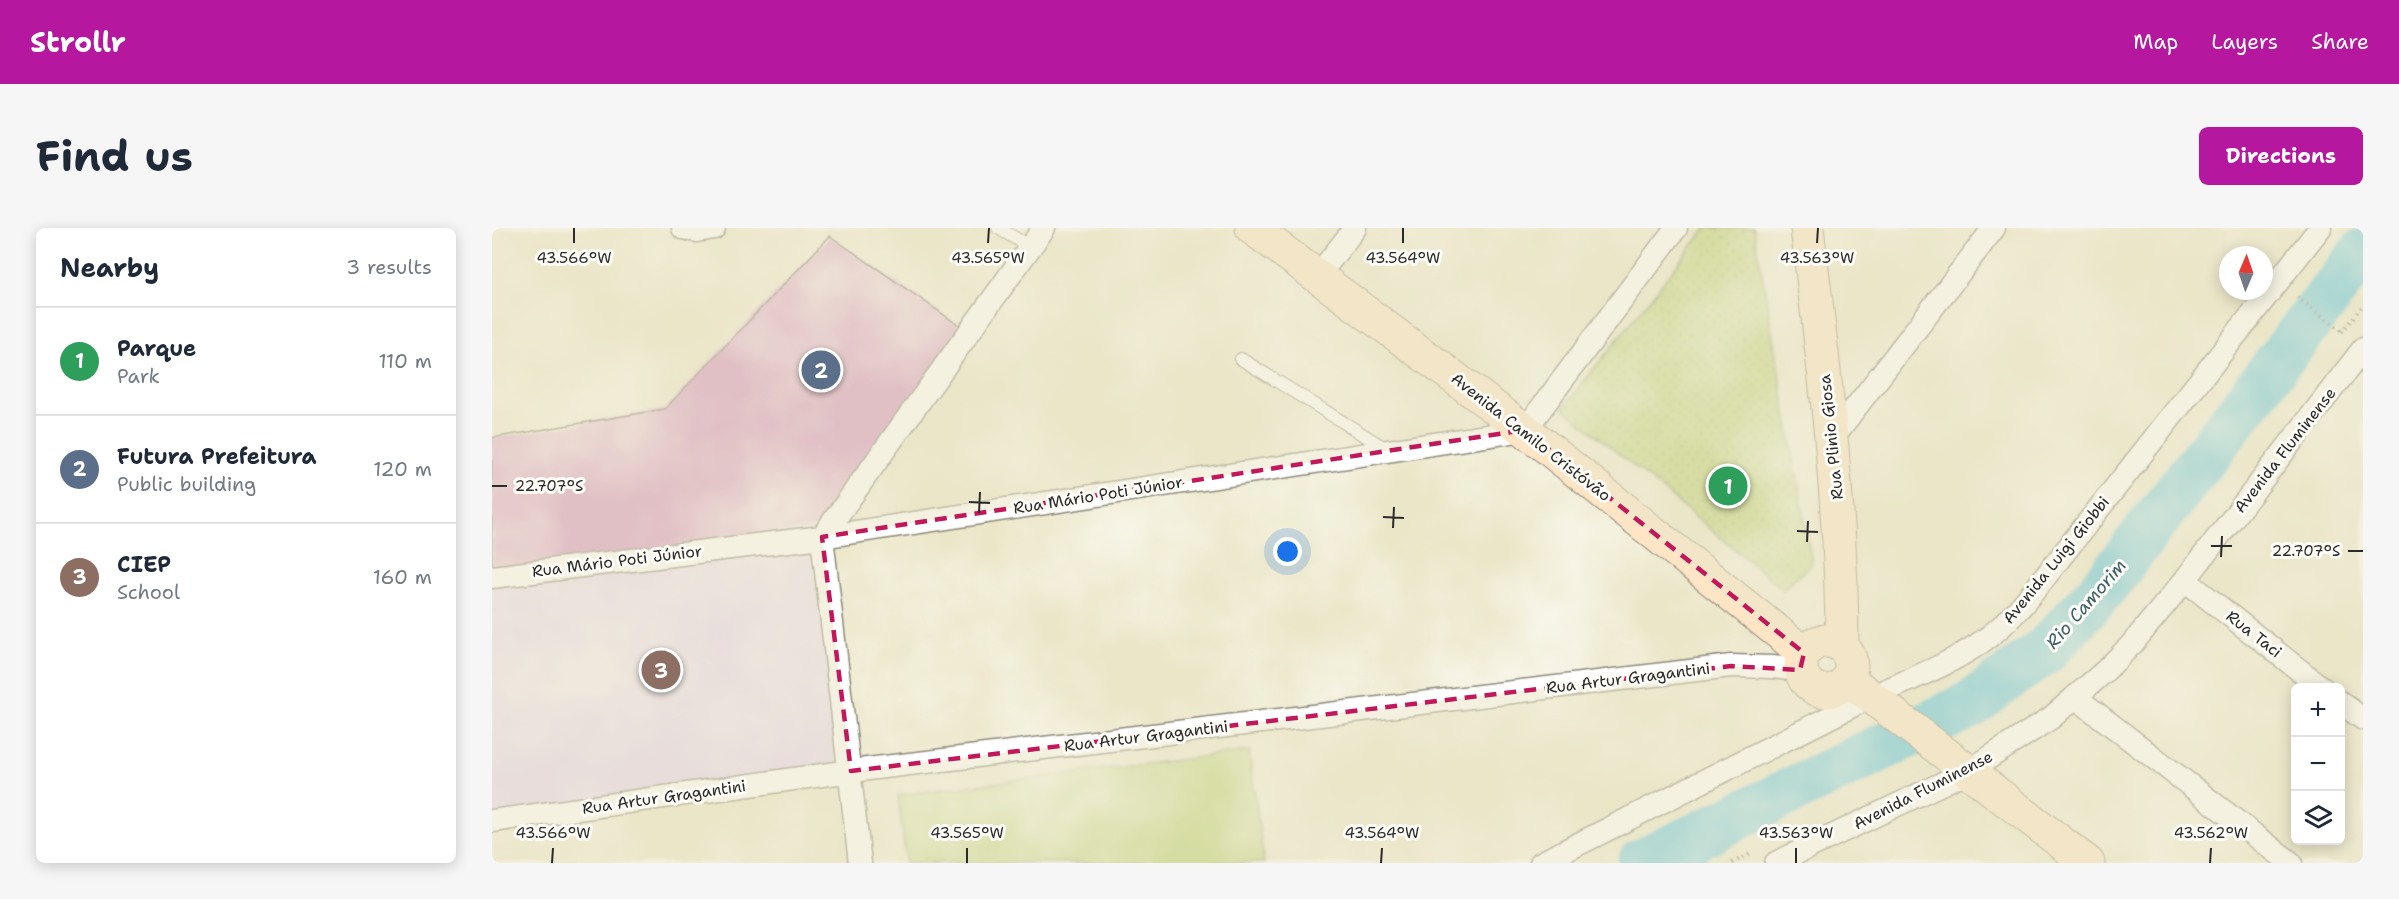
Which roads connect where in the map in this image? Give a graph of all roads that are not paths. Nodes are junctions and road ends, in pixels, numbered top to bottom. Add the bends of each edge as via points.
1 (683, 228) edge
2 (714, 228) edge
3 (998, 228) edge
4 (1044, 228) edge
5 (1252, 228) edge
6 (1355, 228) edge
7 (1676, 228) edge
8 (1807, 228) edge
9 (1994, 228) edge
10 (2319, 228) edge
11 (1030, 247) junction
12 (1317, 277) junction
13 (2363, 349) edge
14 (1241, 359) dead end
15 (1525, 430) junction
16 (1833, 437) junction
17 (1390, 450) junction
18 (822, 537) junction
19 (492, 577) edge
20 (2185, 580) junction
21 (1842, 646) junction
22 (1802, 662) junction
23 (2317, 683) edge
24 (1872, 696) junction
25 (2075, 697) junction
26 (2345, 706) edge
27 (2363, 719) edge
28 (1960, 763) junction
29 (850, 771) junction
30 (492, 821) edge
31 (1769, 855) edge
32 (860, 863) edge
33 (1541, 863) edge
34 (2088, 863) edge
35 (2291, 863) edge

1 - 2 street
3 - 11 lane
4 - 11 street
5 - 12 street, Avenida Camilo Cristóvão
6 - 12 street
7 - 15 street
8 - 16 street, Rua Plinio Giosa
9 - 16 street
10 - 24 street, Avenida Luigi Giobbi via 2006,622 1951,661
11 - 18 street
12 - 15 street, Avenida Camilo Cristóvão
13 - 20 street, Avenida Fluminense
14 - 17 lane
15 - 17 street, Rua Mário Poti Júnior
15 - 22 street, Avenida Camilo Cristóvão
16 - 21 street, Rua Plinio Giosa via 1842,570
17 - 18 street, Rua Mário Poti Júnior
18 - 19 street, Rua Mário Poti Júnior
18 - 29 street
20 - 23 street, Rua Taci
20 - 25 street, Avenida Fluminense via 2132,644
21 - 22 street via 1822,641 1811,645
21 - 24 street, Rua Plinio Giosa
22 - 24 street, Avenida Camilo Cristóvão via 1806,683 1812,687 1825,692 1838,688
22 - 29 street, Rua Artur Gragantini via 1772,667 1731,666
24 - 28 street
24 - 33 street, Avenida Luigi Giobbi
25 - 28 street, Avenida Fluminense via 2051,718
25 - 35 street
26 - 27 street
28 - 31 street, Avenida Fluminense
28 - 34 street
29 - 30 street, Rua Artur Gragantini
29 - 32 street

